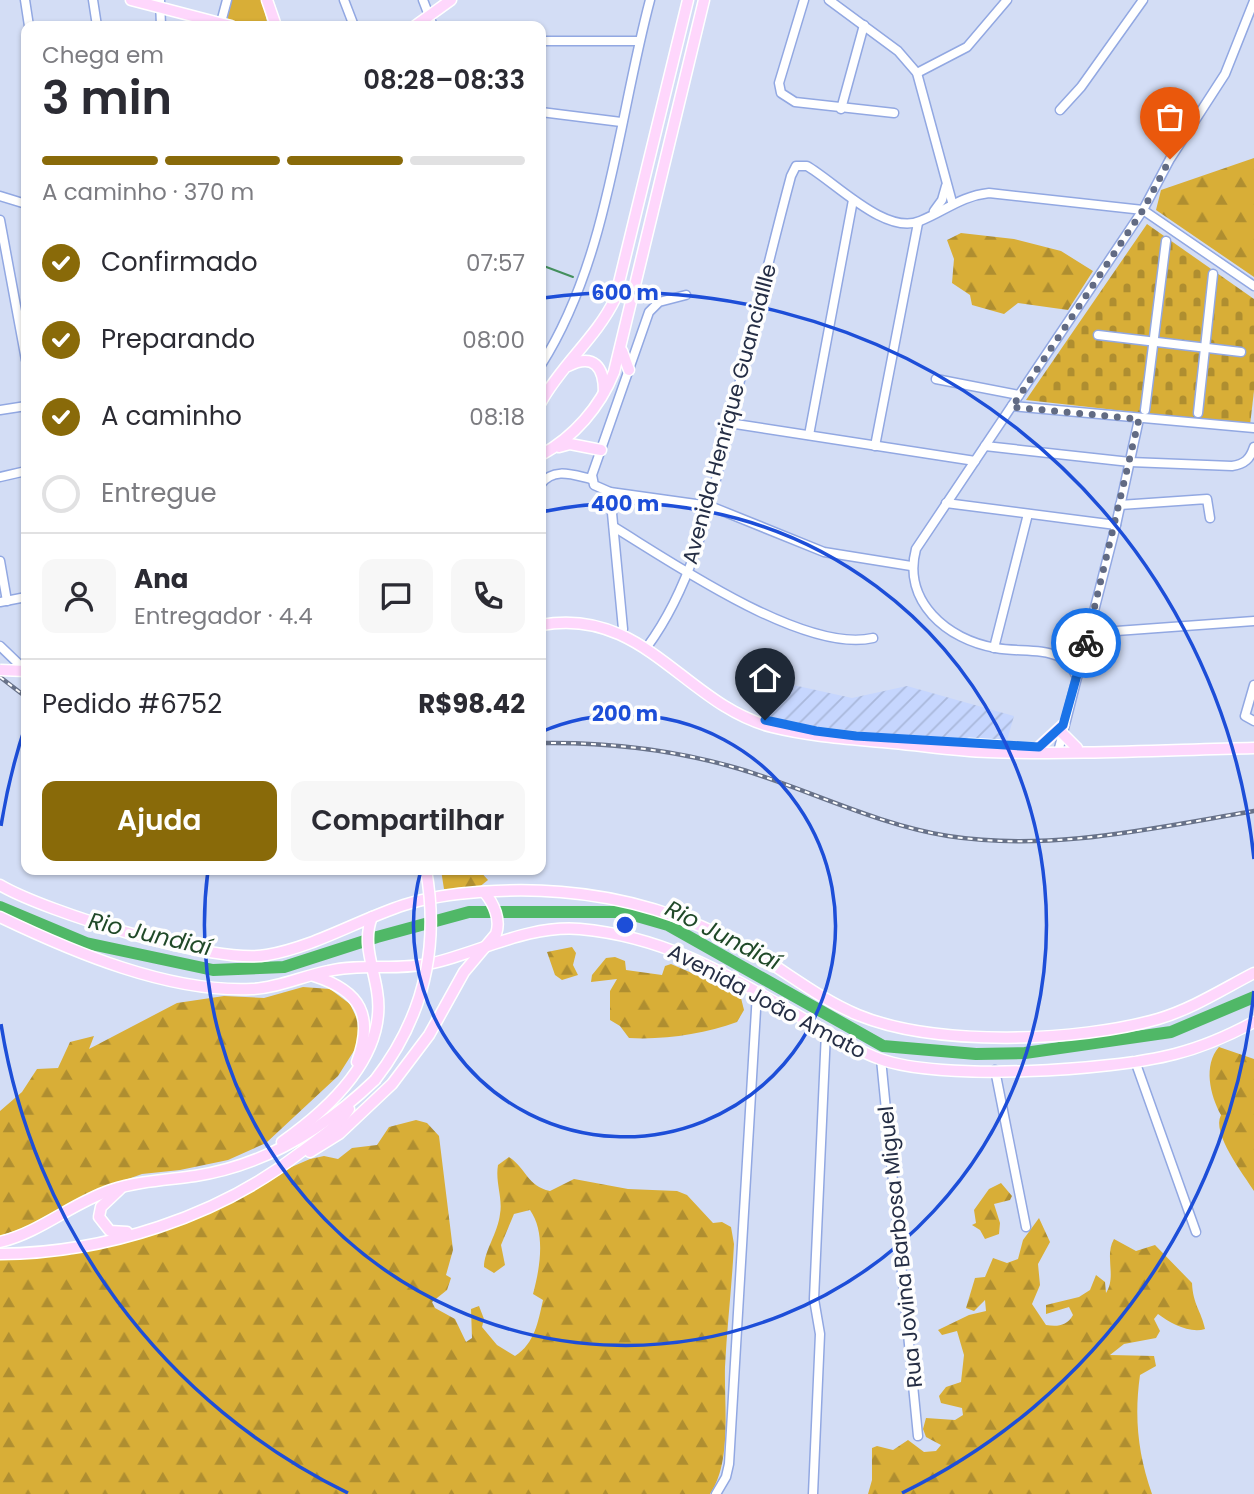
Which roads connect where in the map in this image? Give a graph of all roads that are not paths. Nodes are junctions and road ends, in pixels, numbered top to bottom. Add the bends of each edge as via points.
1 (25, 0) edge
2 (93, 0) edge
3 (131, 0) edge
4 (227, 0) edge
5 (267, 0) edge
6 (344, 0) edge
7 (422, 0) edge
8 (451, 0) edge
9 (650, 0) edge
10 (688, 0) edge
11 (704, 0) edge
12 (804, 0) edge
13 (829, 0) edge
14 (1007, 0) edge
15 (1143, 0) edge
16 (1254, 1) edge
17 (160, 4) edge
18 (28, 21) edge
19 (96, 21) edge
20 (210, 21) edge
21 (220, 21) edge
22 (274, 21) edge
23 (352, 21) edge
24 (431, 21) edge
25 (864, 25) junction
26 (546, 41) edge
27 (639, 41) junction
28 (917, 73) junction
29 (841, 109) junction
30 (1060, 110) dead end
31 (546, 113) edge
32 (894, 113) dead end
33 (621, 122) junction
34 (947, 183) junction
35 (0, 196) edge
36 (853, 200) junction
37 (21, 202) edge
38 (952, 202) junction
39 (1143, 210) junction
40 (929, 216) junction
41 (0, 220) edge
42 (918, 223) junction
43 (1166, 241) dead end
44 (1213, 274) dead end
45 (1254, 286) edge
46 (686, 295) dead end
47 (21, 333) edge
48 (1098, 335) dead end
49 (1152, 340) junction
50 (1205, 347) junction
51 (622, 349) junction
52 (1241, 352) dead end
53 (546, 357) edge
54 (562, 369) junction
55 (629, 370) junction
56 (936, 379) dead end
57 (604, 393) junction
58 (546, 394) edge
59 (1019, 395) junction
60 (21, 407) edge
61 (1012, 407) junction
62 (0, 410) edge
63 (1145, 410) dead end
64 (1198, 413) dead end
65 (1139, 419) junction
66 (729, 423) junction
67 (1249, 429) edge
68 (809, 435) junction
69 (875, 446) junction
70 (985, 446) junction
71 (1254, 447) edge
72 (551, 449) junction
73 (601, 450) junction
74 (546, 452) edge
75 (975, 461) junction
76 (1130, 462) junction
77 (21, 472) edge
78 (0, 477) edge
79 (546, 477) edge
80 (591, 480) junction
81 (610, 492) junction
82 (946, 503) junction
83 (1120, 505) junction
84 (710, 506) junction
85 (1028, 514) junction
86 (1210, 518) dead end
87 (1116, 525) junction
88 (614, 527) junction
89 (0, 561) edge
90 (911, 566) junction
91 (688, 572) junction
92 (4, 602) edge
93 (546, 619) edge
94 (1254, 621) edge
95 (546, 625) edge
96 (623, 629) junction
97 (1089, 633) junction
98 (873, 638) dead end
99 (648, 645) junction
100 (0, 646) edge
101 (994, 648) junction
102 (21, 666) edge
103 (0, 670) edge
104 (21, 671) edge
105 (1077, 677) junction
106 (1254, 685) edge
107 (1254, 722) edge
108 (1063, 729) junction
109 (1254, 746) edge
110 (1039, 747) junction
111 (1077, 748) junction
112 (1059, 750) junction
113 (427, 875) edge
114 (0, 885) edge
115 (485, 893) junction
116 (0, 917) edge
117 (372, 918) junction
118 (488, 946) junction
119 (371, 964) junction
120 (1254, 973) edge
121 (314, 976) junction
122 (757, 993) junction
123 (1254, 1022) edge
124 (825, 1032) junction
125 (881, 1059) junction
126 (1135, 1061) junction
127 (995, 1070) junction
128 (352, 1075) junction
129 (355, 1099) junction
130 (285, 1165) junction
131 (218, 1171) junction
132 (123, 1186) junction
133 (1026, 1227) dead end
134 (144, 1231) junction
135 (1196, 1232) dead end
136 (0, 1242) edge
137 (0, 1254) edge
138 (918, 1436) dead end
139 (716, 1494) edge
140 (813, 1494) edge

1 - 18 street
2 - 19 street
3 - 17 main road
4 - 21 street
5 - 22 main road
6 - 23 street
7 - 24 street
8 - 24 main road
9 - 27 street
10 - 54 main road via 615,299 601,324
11 - 51 main road
12 - 29 street via 779,83 781,93 795,102
13 - 25 street
14 - 28 street via 967,47
15 - 30 street
16 - 39 street via 1225,74
17 - 20 main road
25 - 28 street via 898,51
25 - 29 street
26 - 27 street
27 - 33 street
28 - 34 street
29 - 32 street
31 - 33 street
33 - 53 street via 589,265
34 - 38 street
34 - 40 street via 942,200
35 - 37 street
36 - 42 street via 886,218
36 - 66 street, Avenida Henrique Guanciallle via 807,166 796,166 790,176
36 - 68 street
38 - 39 street via 989,193
38 - 40 street
39 - 45 street
39 - 59 street
40 - 42 street
41 - 47 street
42 - 69 street
43 - 49 street
44 - 50 street
46 - 55 street via 652,306
48 - 49 street
49 - 50 street
49 - 63 street
50 - 52 street
50 - 64 street
51 - 55 main road
51 - 57 main road
54 - 57 main road via 578,361 595,362 602,369
54 - 58 main road
55 - 73 street
56 - 59 street
57 - 72 main road via 587,417
59 - 61 street
60 - 62 street
61 - 65 street
61 - 70 street
65 - 67 street
65 - 76 street
66 - 68 street
66 - 84 street, Avenida Henrique Guanciallle
68 - 69 street
69 - 75 street
70 - 75 street
70 - 76 street
71 - 76 street via 1243,465
72 - 73 main road via 570,444
72 - 74 main road
73 - 80 street
75 - 82 street
76 - 83 street
77 - 78 street
79 - 80 street via 563,473
80 - 81 street via 598,489
81 - 84 street
81 - 88 street
82 - 85 street
82 - 90 street via 916,548
83 - 86 street via 1207,499
83 - 87 street
84 - 90 street via 824,552
84 - 91 street, Avenida Henrique Guanciallle
85 - 87 street
85 - 101 street
87 - 97 street
88 - 91 street
88 - 96 street
89 - 92 street
90 - 101 street via 926,610 939,624 960,637
91 - 98 street via 792,625 855,642
91 - 99 street, Avenida Henrique Guanciallle
93 - 96 main road via 573,618
94 - 97 street
95 - 99 main road via 593,626
96 - 99 main road
97 - 105 street
99 - 110 main road via 717,695 786,726 856,736
99 - 112 main road via 715,700 770,727 987,752
100 - 102 street
101 - 105 street via 1064,658
103 - 104 main road, bridge
105 - 108 street
106 - 107 street via 1245,716
108 - 110 main road
108 - 111 main road
108 - 112 street
109 - 111 main road
109 - 112 main road
110 - 112 main road
111 - 112 main road
113 - 129 main road, bridge via 433,928 417,1010 375,1080
114 - 117 main road, Avenida João Amato via 81,919 227,955 265,956
115 - 117 main road, Avenida João Amato via 407,904
115 - 118 main road via 494,905 498,928
115 - 120 main road, Avenida João Amato via 541,890 631,901 744,947 858,1015 910,1030 953,1035 1023,1037 1117,1027 1170,1014
116 - 121 main road, Avenida João Amato via 161,979 215,989 254,989
117 - 119 main road via 365,934
118 - 119 main road, Avenida João Amato via 430,964
118 - 122 main road, Avenida João Amato via 526,932 574,929 617,933 673,948
118 - 130 main road via 464,972 429,1035 393,1084 339,1134
119 - 121 main road, Avenida João Amato
119 - 128 main road via 380,1007 377,1029
121 - 128 main road via 346,990 360,1005 366,1026
122 - 124 main road, Avenida João Amato
122 - 139 street via 730,1436 726,1477
123 - 126 main road, Avenida João Amato via 1209,1044
124 - 125 main road, Avenida João Amato
124 - 140 street via 814,1299 820,1334
125 - 127 main road, Avenida João Amato via 916,1067
125 - 138 street, Rua Jovina Barbosa Miguel
126 - 127 main road, Avenida João Amato
126 - 135 street
127 - 133 street
128 - 131 main road via 321,1112 283,1142
129 - 130 main road via 335,1126
129 - 131 main road via 309,1134 240,1166
130 - 134 main road via 240,1191
131 - 132 main road
132 - 134 main road via 101,1207 101,1223 110,1231
132 - 136 main road
134 - 137 main road via 64,1249

